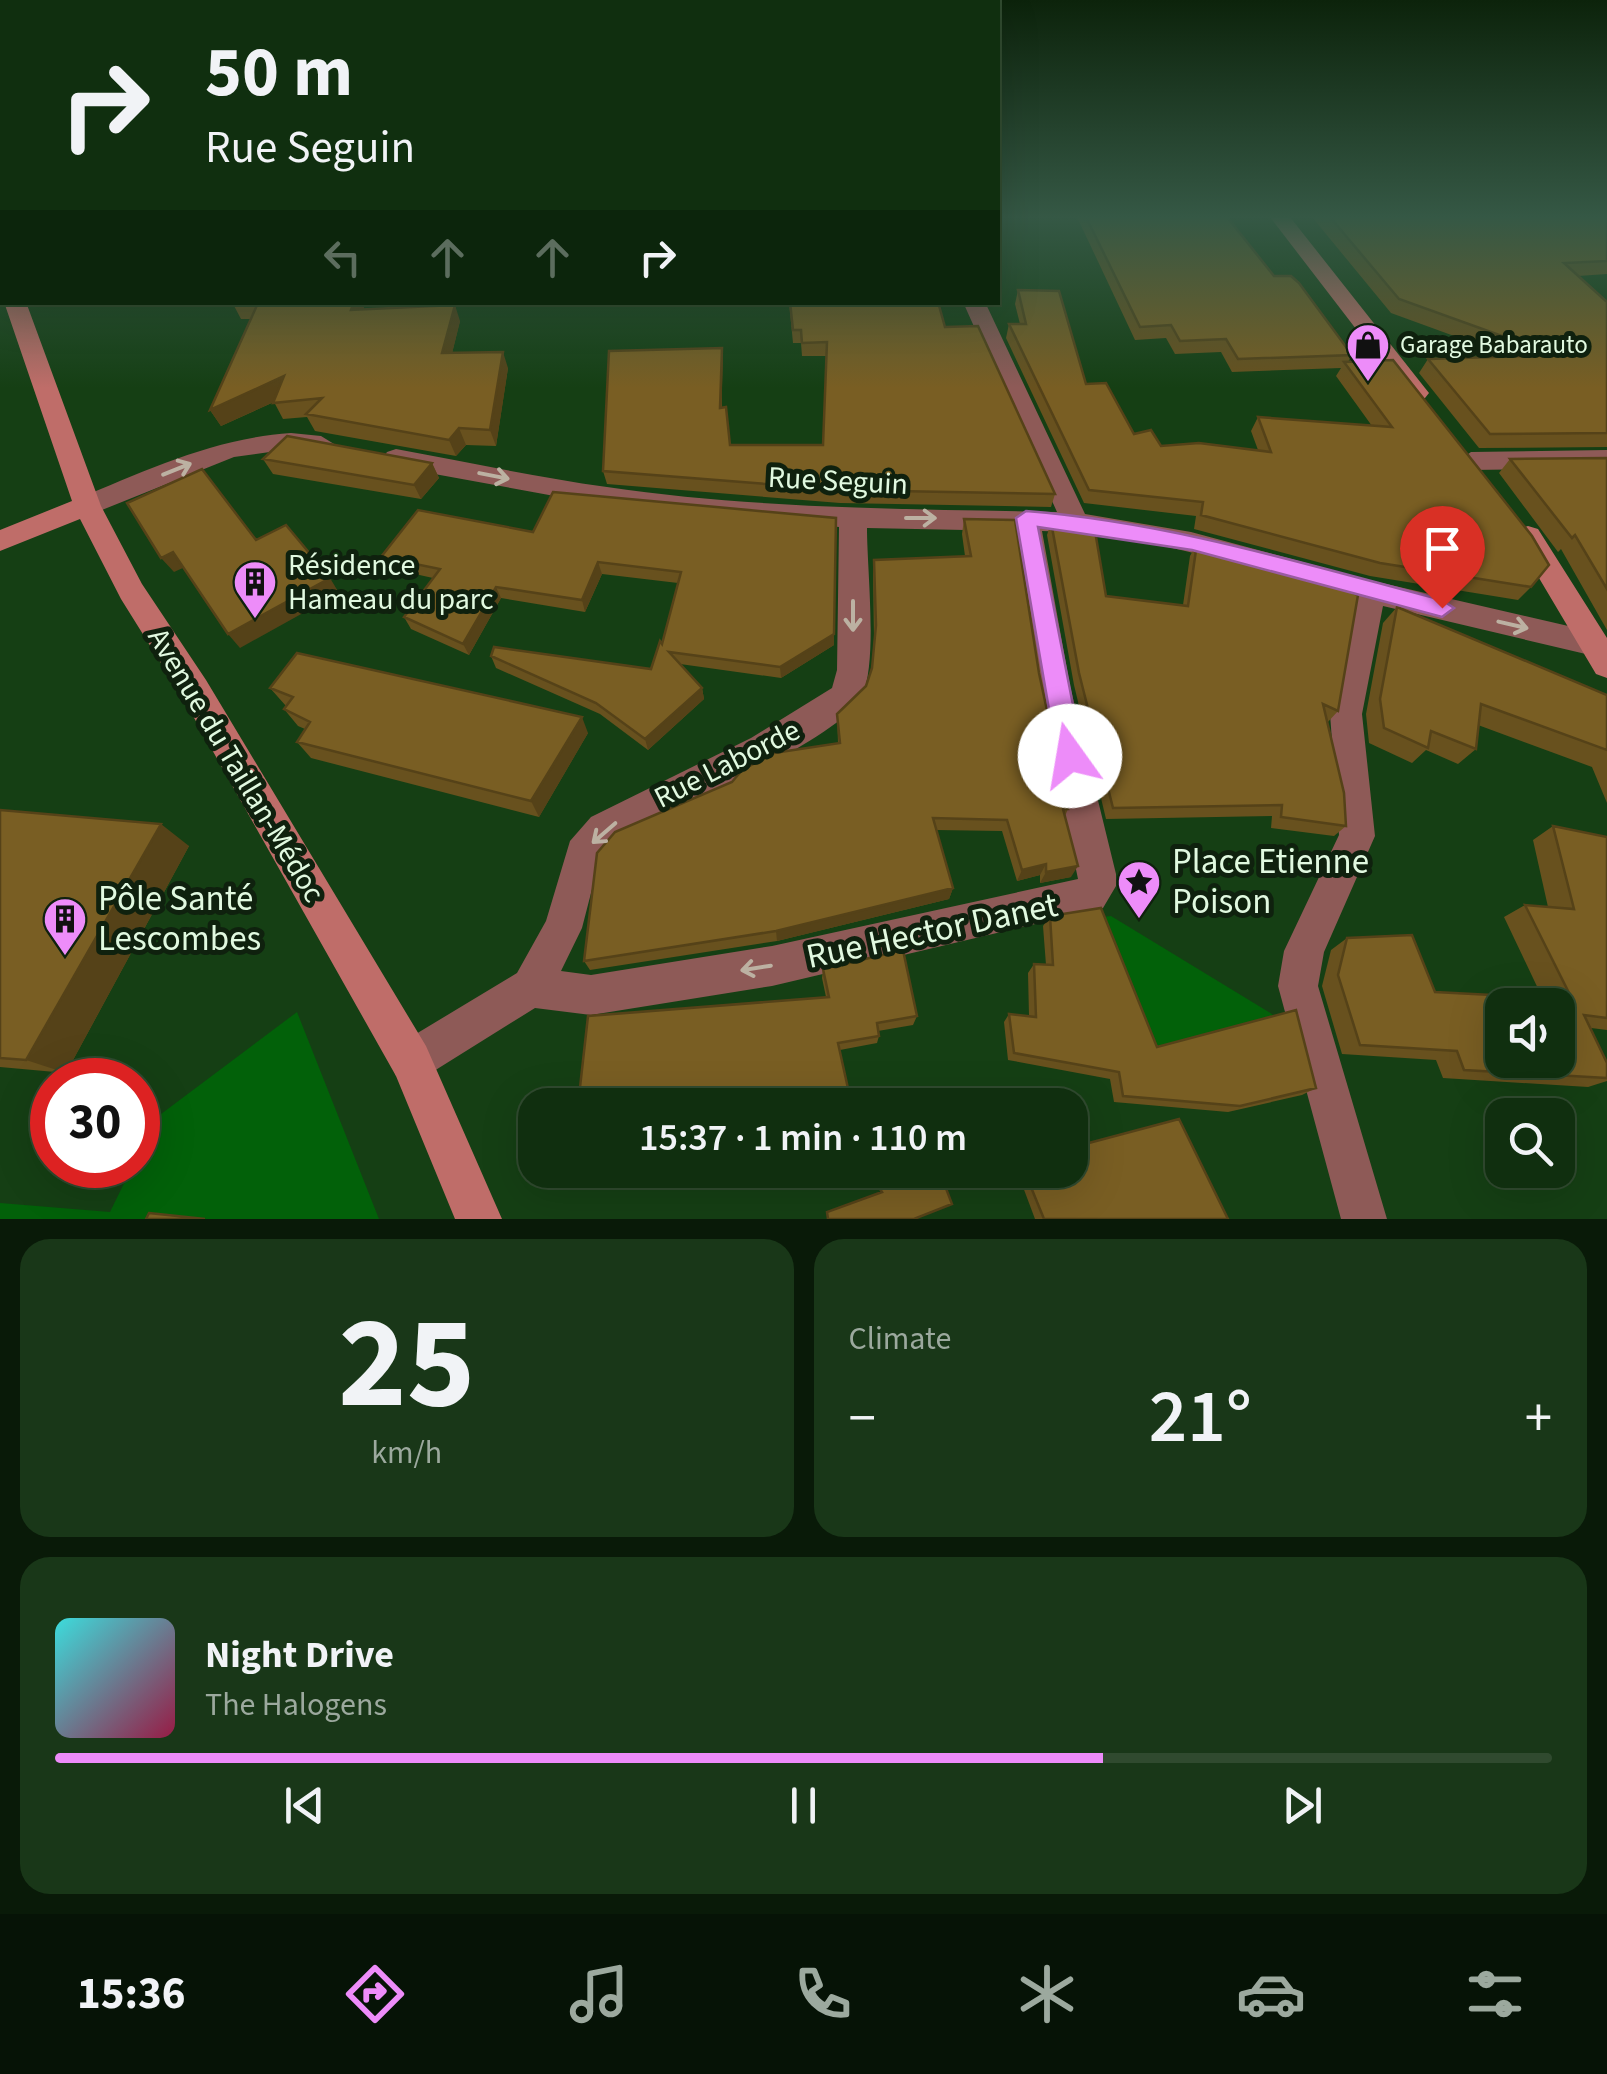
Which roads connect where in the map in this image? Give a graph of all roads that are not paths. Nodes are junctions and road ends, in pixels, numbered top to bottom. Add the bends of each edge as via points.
1 (1324, 274) edge
2 (17, 305) edge
3 (975, 305) edge
4 (1435, 416) edge
5 (1607, 459) edge
6 (1492, 488) edge
7 (87, 506) junction
8 (1512, 515) edge
9 (853, 518) junction
10 (1026, 518) junction
11 (1075, 522) junction
12 (0, 541) edge
13 (1369, 591) junction
14 (1599, 654) edge
15 (531, 987) junction
16 (411, 1061) junction
17 (479, 1219) edge
18 (1364, 1219) edge

1 - 4 street
2 - 7 street, Avenue du Taillan-Médoc
3 - 11 street
5 - 6 street via 1465,454
7 -> 9 street, Rue Seguin via 247,444 296,439 609,497
7 - 12 street
7 - 16 street, Avenue du Taillan-Médoc
8 - 14 street
9 -> 10 street, Rue Seguin
9 -> 15 street, Rue Laborde via 853,670 847,694 764,748 604,829 584,853 563,928
10 - 11 street, Rue Seguin
10 -> 15 street, Rue Hector Danet via 1054,686 1097,874 1090,895 772,966 591,996
11 - 13 street, Rue Seguin via 1192,542
13 -> 14 street, Rue Seguin
13 - 18 street via 1346,714 1357,836 1304,951 1298,986
15 - 16 street
16 - 17 street, Avenue du Taillan-Médoc

